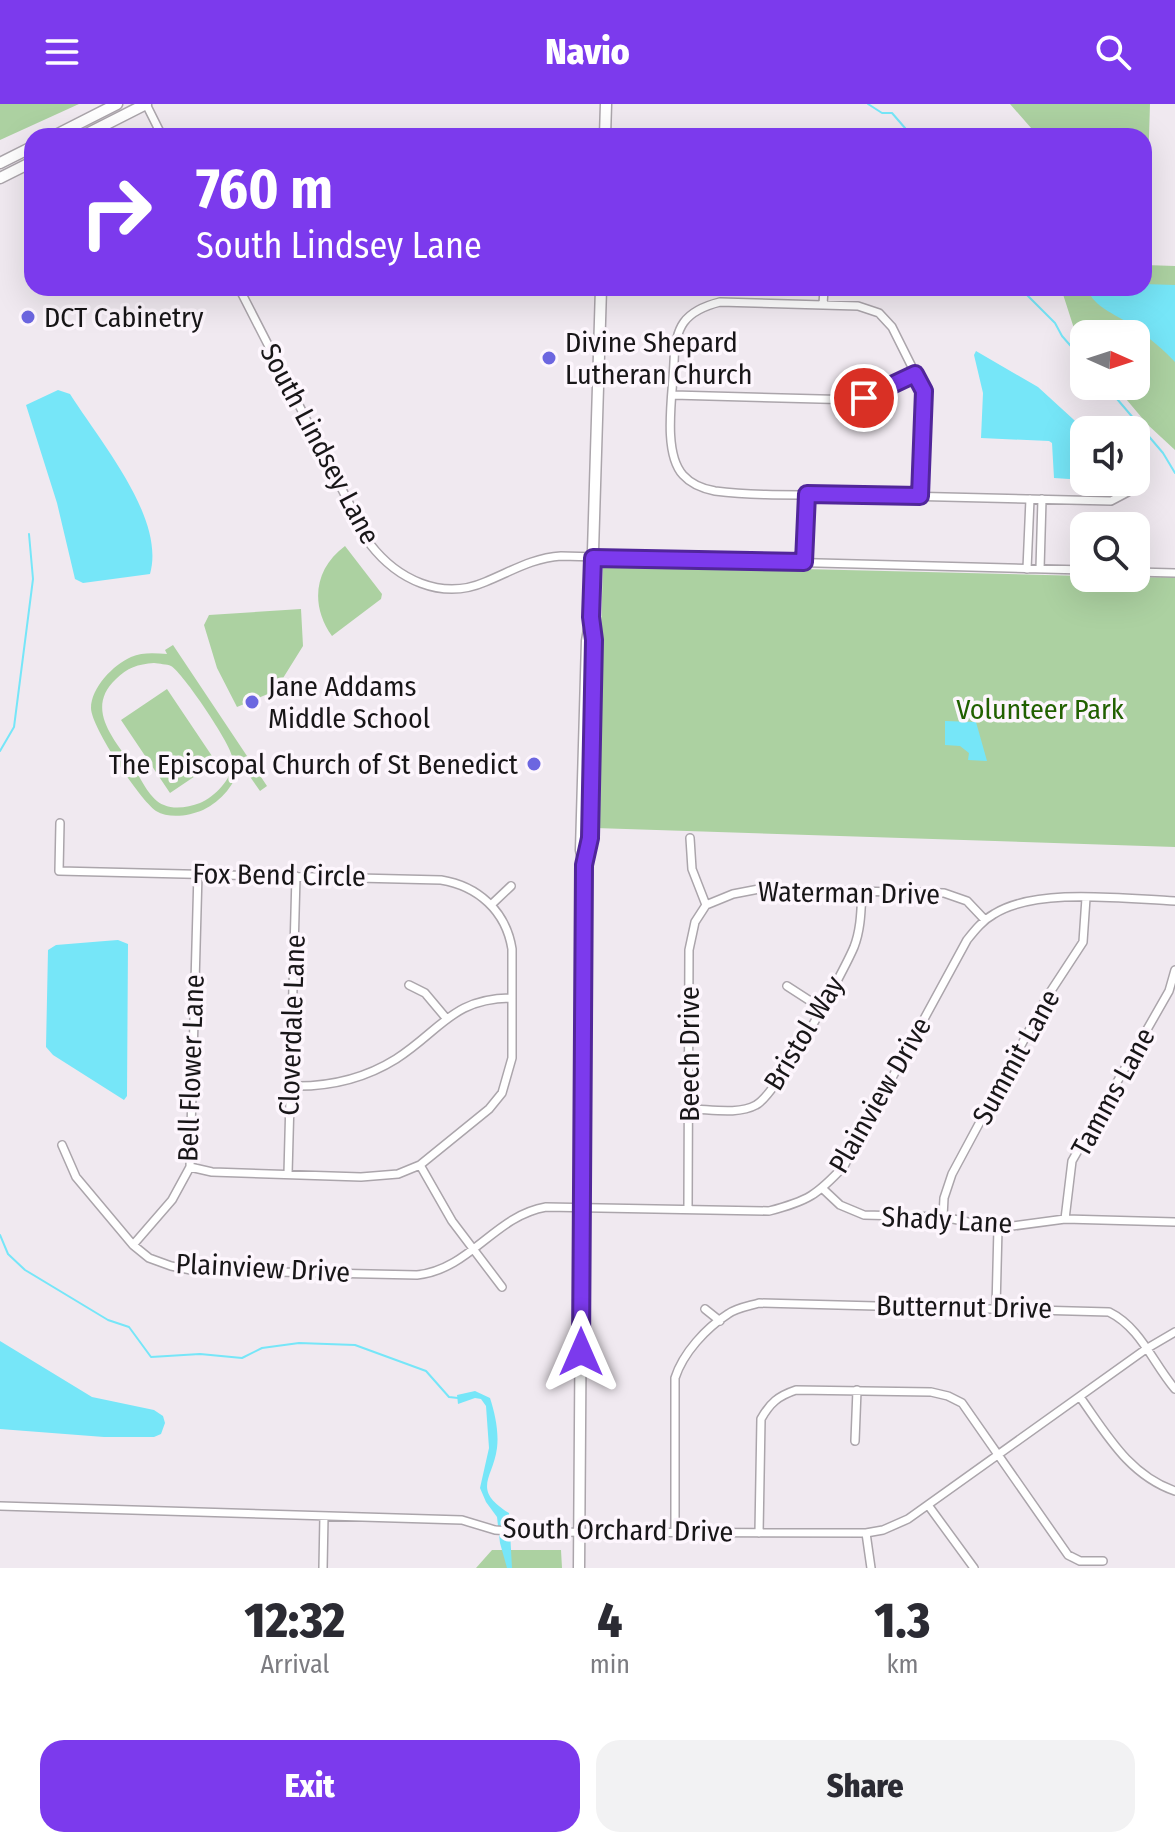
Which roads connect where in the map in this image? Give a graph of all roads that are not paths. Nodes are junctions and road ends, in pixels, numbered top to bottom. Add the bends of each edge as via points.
1 (117, 104) edge
2 (146, 104) edge
3 (606, 104) edge
4 (70, 128) edge
5 (99, 128) edge
6 (158, 128) edge
7 (605, 128) edge
8 (24, 151) edge
9 (0, 163) edge
10 (24, 166) edge
11 (0, 178) edge
12 (243, 296) edge
13 (601, 296) edge
14 (824, 296) edge
15 (823, 305) junction
16 (915, 374) junction
17 (673, 395) junction
18 (807, 494) junction
19 (920, 496) junction
20 (1120, 496) edge
21 (1030, 499) junction
22 (1042, 499) junction
23 (593, 558) junction
24 (804, 562) junction
25 (1027, 569) junction
26 (1040, 569) junction
27 (1070, 570) edge
28 (1150, 572) edge
29 (1175, 573) edge
30 (60, 823) dead end
31 (690, 838) dead end
32 (198, 873) junction
33 (296, 876) junction
34 (511, 886) dead end
35 (862, 891) junction
36 (1086, 898) junction
37 (1175, 901) edge
38 (492, 904) junction
39 (706, 905) junction
40 (985, 920) junction
41 (1175, 970) edge
42 (409, 985) dead end
43 (787, 986) dead end
44 (512, 998) junction
45 (821, 1008) junction
46 (446, 1018) junction
47 (291, 1086) junction
48 (502, 1093) junction
49 (510, 1099) dead end
50 (689, 1109) junction
51 (62, 1145) dead end
52 (420, 1165) junction
53 (190, 1167) junction
54 (288, 1174) junction
55 (823, 1189) junction
56 (582, 1206) junction
57 (688, 1207) junction
58 (943, 1217) junction
59 (1065, 1219) junction
60 (1175, 1222) edge
61 (998, 1228) junction
62 (133, 1245) junction
63 (473, 1249) junction
64 (502, 1287) dead end
65 (996, 1308) junction
66 (705, 1309) dead end
67 (720, 1321) junction
68 (1175, 1332) edge
69 (1146, 1349) junction
70 (1175, 1389) edge
71 (857, 1390) junction
72 (765, 1393) dead end
73 (1080, 1397) junction
74 (774, 1401) junction
75 (855, 1441) dead end
76 (999, 1454) junction
77 (1175, 1491) edge
78 (928, 1505) junction
79 (0, 1506) edge
80 (324, 1516) junction
81 (580, 1532) junction
82 (675, 1532) junction
83 (759, 1533) junction
84 (866, 1533) junction
85 (1103, 1561) dead end
86 (323, 1568) edge
87 (579, 1568) edge
88 (871, 1568) edge
89 (974, 1568) edge

1 - 4 street
2 - 5 street
2 - 6 street
3 - 7 street
8 - 9 street
10 - 11 street
12 - 23 street, South Lindsey Lane via 362,531 397,571 420,584 455,589 535,559
13 - 23 street
14 - 15 street
15 - 16 street via 879,313 892,327
15 - 17 street via 720,302 688,315 674,347
16 - 17 street via 858,400
16 - 19 street via 924,391
17 - 18 street via 671,446 684,476 714,491
18 - 19 street
18 - 24 street
19 - 21 street
20 - 22 street via 1111,501
21 - 22 street
21 - 25 street
22 - 26 street
23 - 24 street, South Lindsey Lane
23 - 56 street
24 - 25 street, South Lindsey Lane
25 - 26 street, South Lindsey Lane
26 - 27 street, South Lindsey Lane
28 - 29 street
30 - 32 street, Fox Bend Circle via 59,871
31 - 39 street via 692,869
32 - 33 street, Fox Bend Circle
32 - 53 street, Bell Flower Lane
33 - 38 street, Fox Bend Circle via 441,880 467,887
33 - 47 street, Cloverdale Lane
34 - 38 street
35 - 39 street, Waterman Drive via 759,889
35 - 40 street, Waterman Drive via 953,895
35 - 45 street, Bristol Way via 855,945
36 - 37 street, Plainview Drive
36 - 40 street, Plainview Drive via 1014,904
36 - 58 street, Summit Lane via 1083,942 1047,997 952,1174
38 - 44 street via 511,941
39 - 50 street, Beech Drive via 695,922 689,950
40 - 55 street, Plainview Drive via 967,940 844,1166
41 - 59 street, Tamms Lane via 1169,991 1072,1161
42 - 46 street via 425,993
43 - 45 street
44 - 46 street via 478,1001
44 - 48 street via 512,1063
45 - 50 street, Bristol Way via 771,1093 759,1104
46 - 47 street via 396,1059 364,1075 325,1085
47 - 54 street, Cloverdale Lane
48 - 49 street
48 - 52 street
50 - 57 street, Beech Drive
51 - 62 street via 76,1177
52 - 54 street via 379,1177
52 - 63 street
53 - 54 street
53 - 62 street, Bell Flower Lane via 172,1200
55 - 57 street, Plainview Drive via 801,1203 769,1211
55 - 58 street, Shady Lane via 840,1205 864,1215
56 - 57 street, Plainview Drive
56 - 63 street, Plainview Drive via 531,1209
56 - 81 street
58 - 61 street, Shady Lane
59 - 60 street, Shady Lane
59 - 61 street, Shady Lane
61 - 65 street
62 - 63 street, Plainview Drive via 149,1258 191,1270 401,1275 434,1273
63 - 64 street
65 - 67 street, Butternut Drive via 759,1303
65 - 69 street, Butternut Drive via 1109,1312 1124,1319
66 - 67 street
67 - 82 street, Butternut Drive via 681,1362 675,1378
68 - 69 street, South Orchard Drive
69 - 70 street, Butternut Drive
69 - 73 street, South Orchard Drive
71 - 74 street via 796,1390
71 - 75 street
71 - 76 street via 948,1396 962,1403
72 - 74 street
73 - 76 street, South Orchard Drive
73 - 77 street via 1126,1462 1155,1484
74 - 83 street via 761,1419
76 - 78 street, South Orchard Drive
76 - 85 street via 1068,1555
78 - 84 street, South Orchard Drive via 896,1525
78 - 89 street
79 - 80 street, South Orchard Drive
80 - 81 street, South Orchard Drive via 462,1520 495,1530
80 - 86 street
81 - 82 street, South Orchard Drive
81 - 87 street
82 - 83 street, South Orchard Drive
83 - 84 street, South Orchard Drive
84 - 88 street

